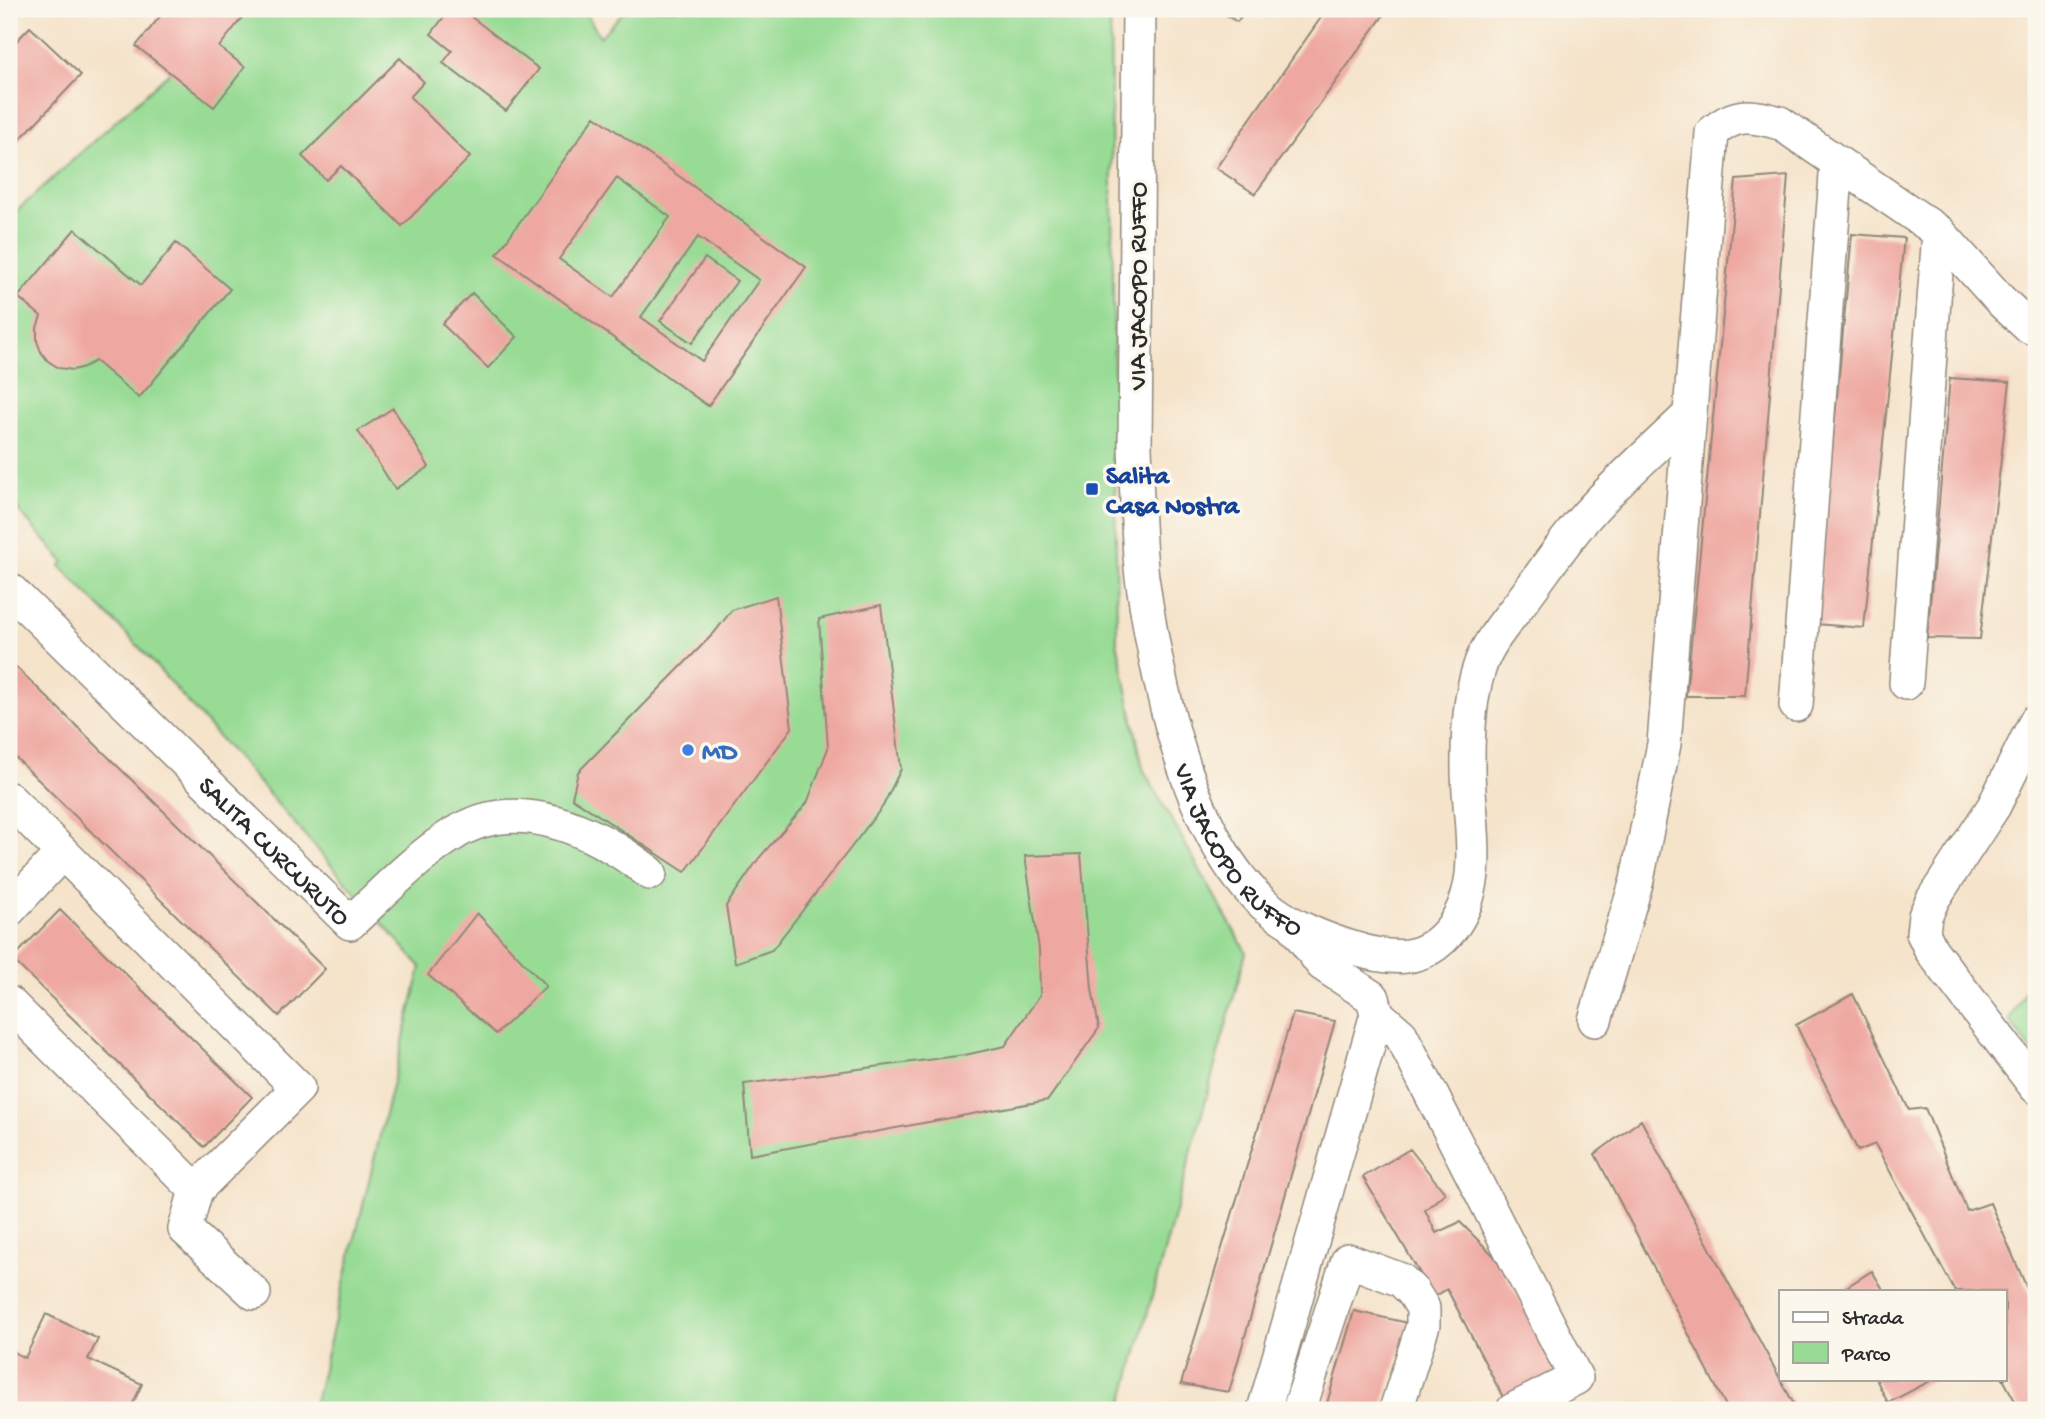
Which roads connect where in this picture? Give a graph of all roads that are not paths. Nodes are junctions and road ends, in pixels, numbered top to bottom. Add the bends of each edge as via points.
1 (1139, 9) edge
2 (1837, 162) junction
3 (1939, 232) junction
4 (2036, 329) edge
5 (1689, 415) junction
6 (9, 589) edge
7 (1906, 683) dead end
8 (1796, 705) dead end
9 (2036, 721) edge
10 (9, 799) edge
11 (62, 853) junction
12 (650, 873) dead end
13 (9, 910) edge
14 (1293, 924) junction
15 (9, 1003) edge
16 (1377, 1014) junction
17 (1595, 1020) dead end
18 (2036, 1087) edge
19 (196, 1190) junction
20 (254, 1293) dead end
21 (1264, 1410) edge
22 (1299, 1410) edge
23 (1396, 1410) edge
24 (1513, 1410) edge

1 - 14 street, VIA JACOPO RUFFO via 1135,447 1142,577 1164,700 1201,809 1224,857 1243,882 1266,906
2 - 3 street
2 - 5 street via 1780,123 1762,118 1726,121 1712,133
2 - 8 street
3 - 4 street via 2001,301
3 - 7 street
5 - 14 street, VIA JACOPO RUFFO via 1584,519 1501,628 1479,667 1468,760 1473,867 1462,913 1450,930 1435,946 1412,956 1395,957 1371,954
5 - 17 street via 1664,744 1637,880
6 - 12 street, SALITA CURCURUTO via 350,923 426,853 454,833 490,819 539,817 568,825 600,838
9 - 18 street via 1994,806 1933,899 1923,933 1931,950
10 - 11 street
11 - 13 street
11 - 19 street via 298,1088
14 - 16 street via 1322,964 1373,998
15 - 19 street
16 - 21 street
16 - 24 street via 1401,1035 1576,1378
19 - 20 street via 185,1229
22 - 23 street via 1349,1260 1401,1280 1423,1308 1423,1325

